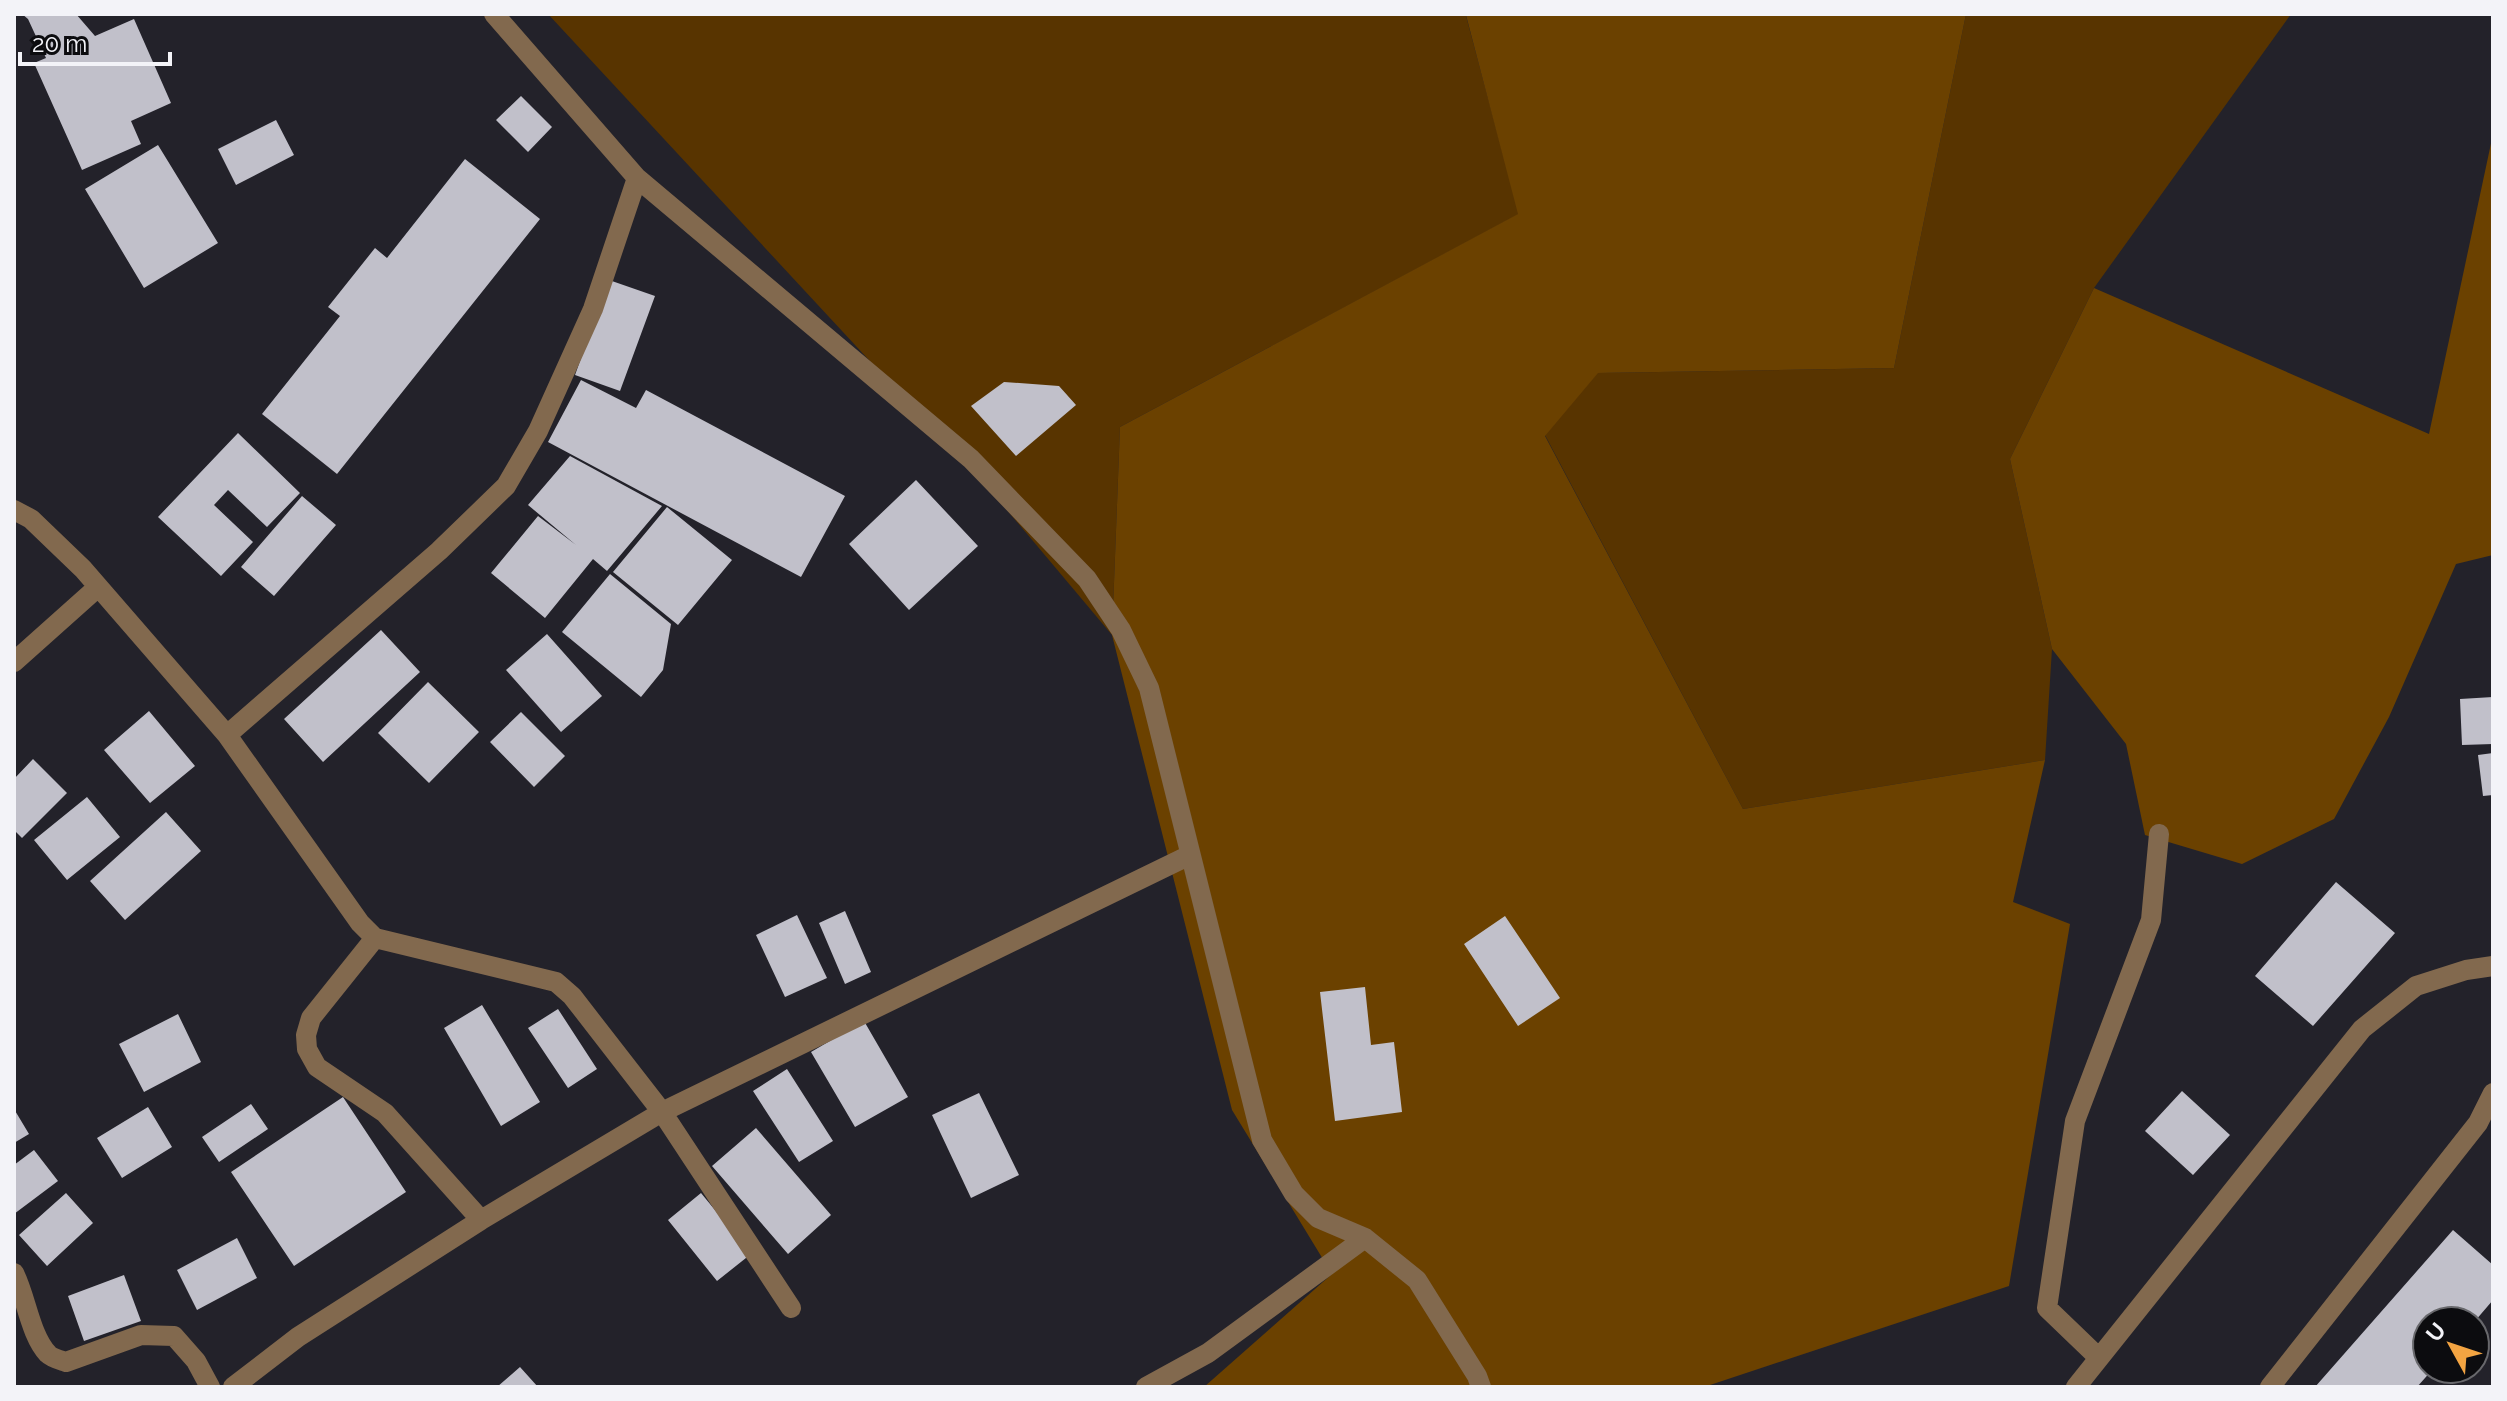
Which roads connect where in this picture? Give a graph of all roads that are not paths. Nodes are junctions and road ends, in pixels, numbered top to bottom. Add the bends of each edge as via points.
1 (494, 14) edge
2 (637, 178) junction
3 (14, 510) edge
4 (98, 587) junction
5 (14, 662) edge
6 (227, 735) junction
7 (2159, 834) dead end
8 (1190, 855) junction
9 (375, 938) junction
10 (2493, 966) edge
11 (2493, 1093) edge
12 (662, 1112) junction
13 (481, 1220) junction
14 (1365, 1238) junction
15 (14, 1273) edge
16 (19, 1295) edge
17 (791, 1308) dead end
18 (2099, 1358) junction
19 (210, 1387) edge
20 (233, 1387) edge
21 (1146, 1387) edge
22 (1481, 1387) edge
23 (2076, 1387) edge
24 (2270, 1387) edge

1 - 2 street
2 - 6 street via 593,309 538,431 506,486
2 - 8 street via 971,459 1087,579 1121,630 1149,688
3 - 4 street via 31,519
4 - 5 street
4 - 6 street
6 - 9 street
7 - 18 street via 2151,920 2075,1121 2047,1308
8 - 12 street
8 - 14 street via 1262,1140 1294,1194 1318,1218
9 - 12 street via 556,982
9 - 13 street via 311,1018 307,1049 317,1067 385,1113
10 - 18 street via 2416,986 2362,1029
11 - 24 street via 2478,1123
12 - 13 street
12 - 17 street
13 - 20 street via 298,1337
14 - 21 street via 1208,1353
14 - 22 street via 1417,1280
15 - 16 street
16 - 19 street via 49,1355 66,1362 141,1335 174,1336
18 - 23 street

